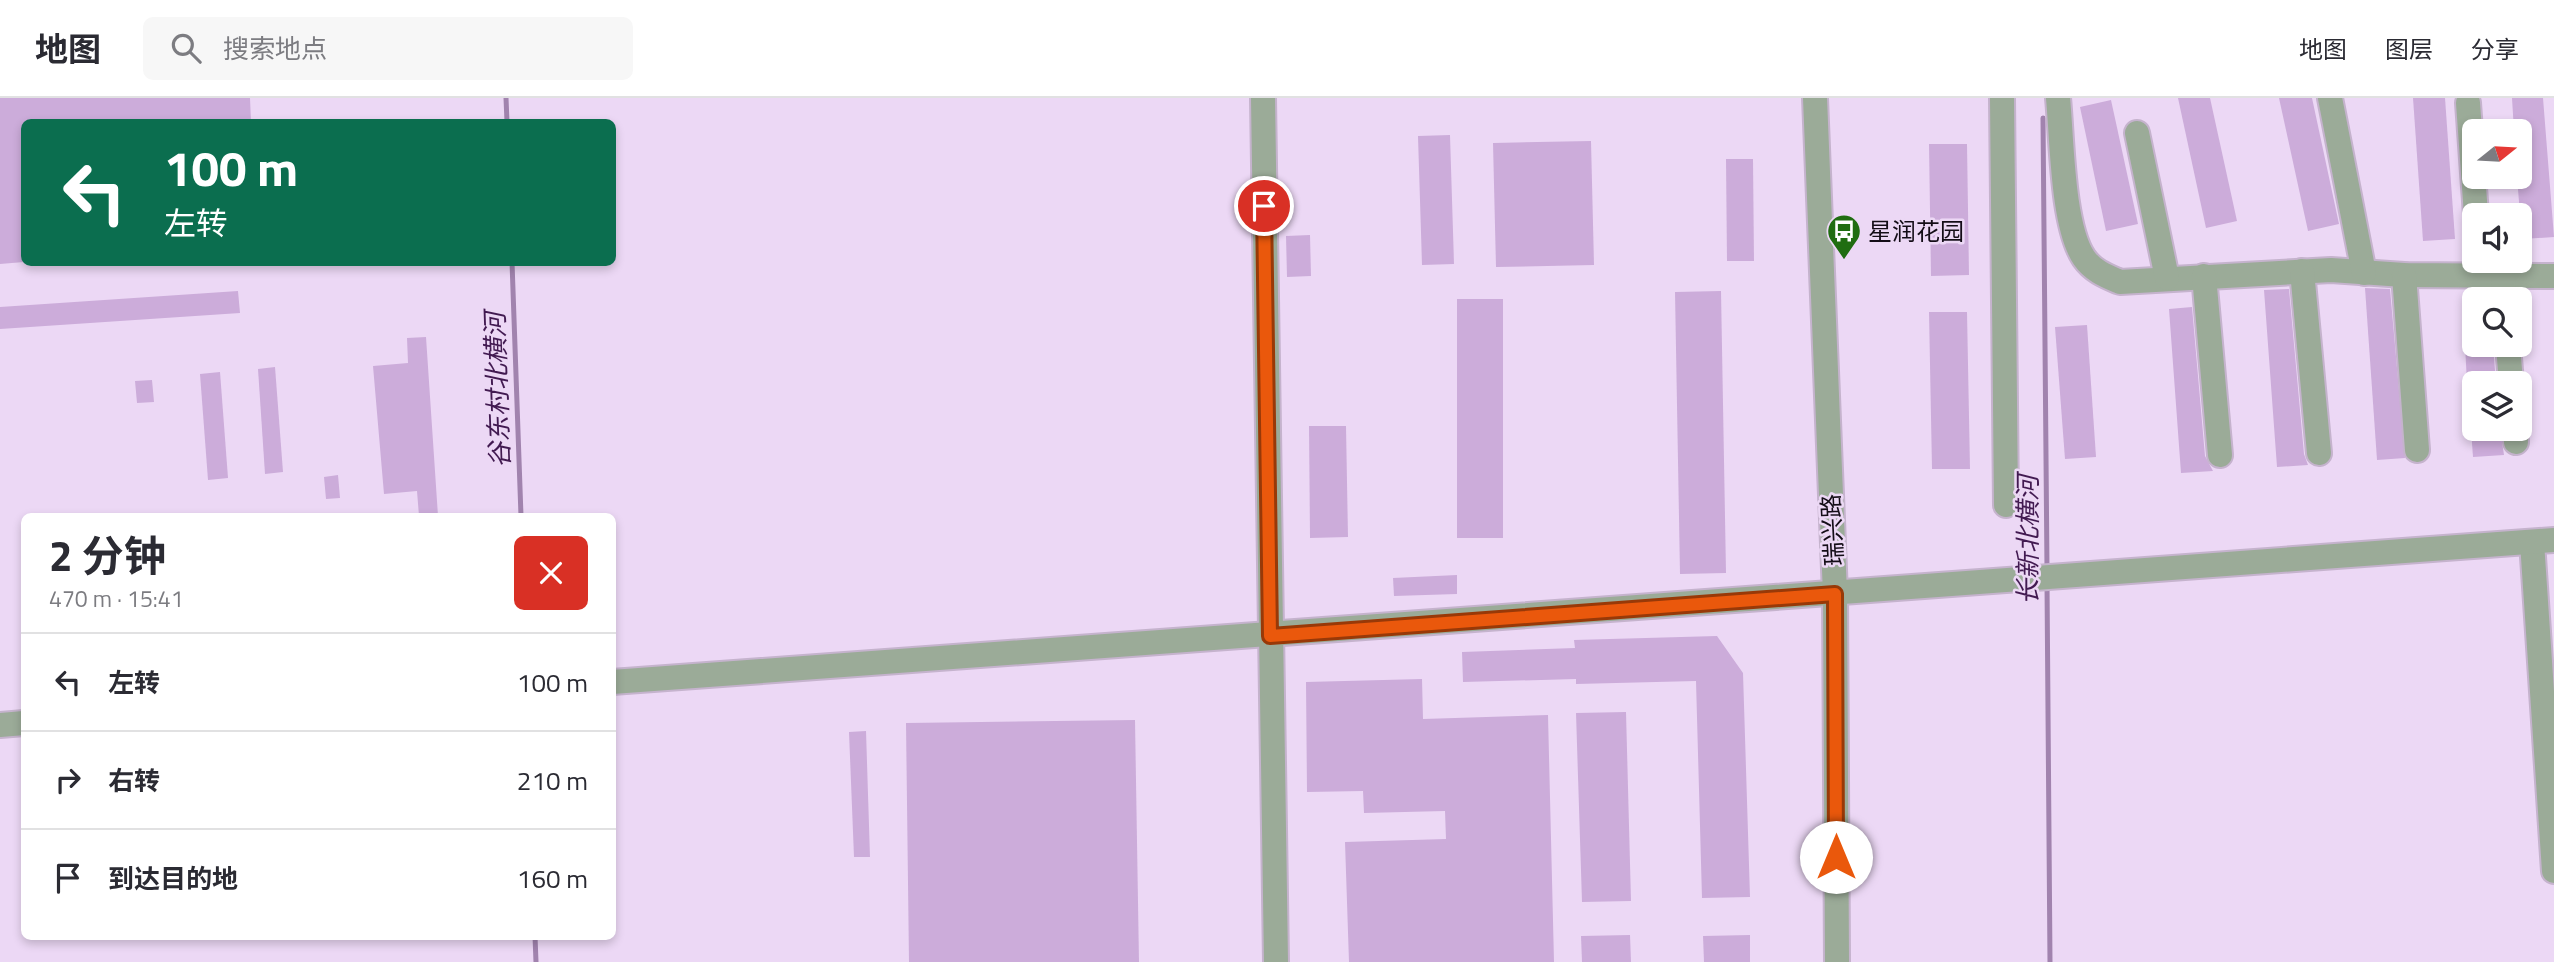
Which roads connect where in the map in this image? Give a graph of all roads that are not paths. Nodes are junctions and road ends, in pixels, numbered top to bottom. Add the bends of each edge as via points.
1 (1263, 98) edge
2 (1815, 98) edge
3 (1824, 98) edge
4 (2002, 98) edge
5 (2057, 98) edge
6 (2330, 98) edge
7 (2468, 103) dead end
8 (2137, 133) dead end
9 (2475, 203) edge
10 (2302, 271) junction
11 (2364, 273) junction
12 (2404, 275) junction
13 (2204, 276) junction
14 (2554, 276) edge
15 (2167, 278) junction
16 (2492, 278) edge
17 (2417, 450) dead end
18 (2319, 453) dead end
19 (2220, 455) dead end
20 (2006, 505) dead end
21 (2543, 541) edge
22 (1835, 594) junction
23 (1270, 636) junction
24 (616, 682) edge
25 (21, 723) edge
26 (0, 725) edge
27 (2554, 871) edge
28 (1276, 962) edge
29 (1837, 962) edge

1 - 23 street
2 - 3 street
2 - 22 street, 瑞兴路
4 - 20 street
5 - 15 street via 2071,223 2084,258 2098,273 2120,282
6 - 11 street
7 - 9 street
8 - 15 street
10 - 11 street
10 - 13 street
10 - 18 street
11 - 12 street
12 - 16 street
12 - 17 street
13 - 15 street
13 - 19 street
14 - 16 street
21 - 22 street
21 - 27 street
22 - 23 street
22 - 29 street, 瑞兴路
23 - 24 street
23 - 28 street
25 - 26 street

